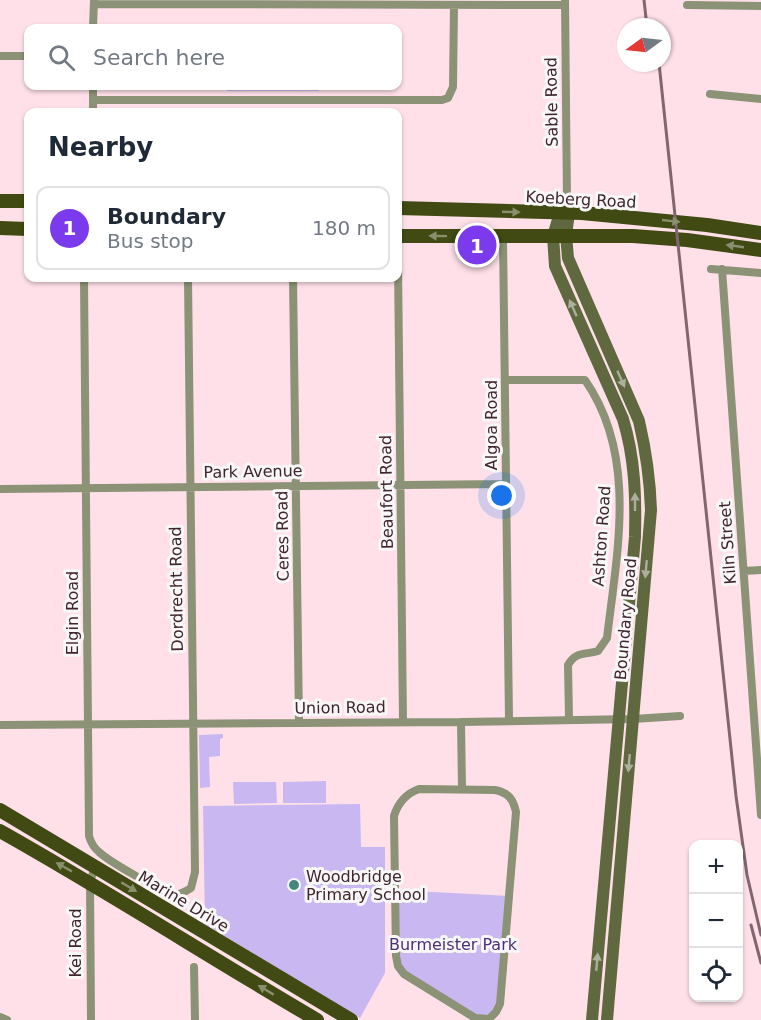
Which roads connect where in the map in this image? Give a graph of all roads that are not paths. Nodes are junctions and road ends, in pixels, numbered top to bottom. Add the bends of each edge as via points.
1 (94, 2) edge
2 (329, 2) edge
3 (565, 3) edge
4 (454, 5) junction
5 (687, 5) dead end
6 (761, 6) edge
7 (93, 24) edge
8 (0, 56) edge
9 (24, 56) edge
10 (93, 90) edge
11 (710, 94) dead end
12 (761, 99) edge
13 (93, 100) junction
14 (93, 108) edge
15 (0, 201) edge
16 (24, 201) edge
17 (402, 208) edge
18 (565, 210) junction
19 (0, 228) edge
20 (24, 229) edge
21 (761, 233) edge
22 (560, 235) junction
23 (402, 236) edge
24 (503, 237) junction
25 (761, 250) edge
26 (711, 268) dead end
27 (722, 269) junction
28 (761, 273) edge
29 (84, 282) edge
30 (188, 282) edge
31 (293, 282) edge
32 (398, 282) edge
33 (506, 380) junction
34 (506, 484) junction
35 (296, 485) junction
36 (401, 485) junction
37 (190, 487) junction
38 (87, 488) junction
39 (0, 489) edge
40 (761, 570) edge
41 (744, 571) junction
42 (680, 716) dead end
43 (569, 719) junction
44 (618, 719) junction
45 (633, 719) junction
46 (510, 720) junction
47 (403, 721) junction
48 (299, 722) junction
49 (461, 722) junction
50 (192, 723) junction
51 (88, 724) junction
52 (0, 725) edge
53 (462, 789) junction
54 (0, 810) edge
55 (761, 815) edge
56 (0, 831) edge
57 (95, 867) junction
58 (90, 882) junction
59 (181, 894) joint
60 (194, 967) dead end
61 (299, 1015) edge
62 (0, 1017) edge
63 (7, 1020) edge
64 (91, 1020) edge
65 (195, 1020) edge
66 (316, 1020) edge
67 (351, 1020) edge
68 (592, 1020) edge
69 (607, 1020) edge

1 - 2 street
1 - 7 street
2 - 4 street
3 - 4 street
3 - 18 street, Sable Road
4 - 13 street via 453,87 448,98 442,100
5 - 6 street
8 - 9 street
10 - 13 street
11 - 12 street
13 - 14 street
15 - 16 main road
17 -> 18 main road, Koeberg Road
18 -> 21 main road, Koeberg Road
18 - 22 main road
19 - 20 main road
22 - 24 main road, Koeberg Road
25 -> 22 main road, Koeberg Road via 642,236
44 -> 22 main road, Boundary Road via 636,507 634,467 619,409 557,271 553,254
22 -> 45 main road, Boundary Road via 635,410 649,468 651,510
24 -> 23 main road, Koeberg Road
24 - 33 street, Algoa Road
26 - 27 street
27 - 28 street
27 - 41 street, Kiln Street
29 - 38 street, Elgin Road
30 - 37 street, Dordrecht Road
31 - 35 street, Ceres Road
32 - 36 street, Beaufort Road
33 - 34 street, Algoa Road
33 - 43 street, Ashton Road via 585,380 607,419 618,462 620,512 607,638 598,651 577,654 568,665
34 - 36 street, Park Avenue
34 - 46 street, Algoa Road
35 - 36 street, Park Avenue
35 - 37 street, Park Avenue
35 - 48 street, Ceres Road
36 - 47 street, Beaufort Road
37 - 38 street, Park Avenue
37 - 50 street, Dordrecht Road
38 - 39 street, Park Avenue
38 - 51 street, Elgin Road
40 - 41 street
41 - 55 street, Kiln Street
42 - 45 street, Union Road
43 - 44 street, Union Road
43 - 46 street, Union Road
44 - 45 street, Union Road
68 -> 44 main road, Boundary Road
45 -> 69 main road, Boundary Road
46 - 49 street, Union Road
47 - 48 street, Union Road
47 - 49 street, Union Road
48 - 50 street, Union Road
49 - 53 street
50 - 51 street, Union Road
50 - 59 street, Dordrecht Road via 195,878 191,888
51 - 52 street, Union Road
51 - 59 street, Elgin Road via 88,828 92,845 159,888
53 - 53 street via 419,789 397,806 396,956 404,974 484,1020 500,1004 516,812 514,802 504,792
54 - 57 main road, Marine Drive
58 -> 56 main road, Marine Drive
57 - 58 street, Kei Road
57 -> 67 main road, Marine Drive
61 -> 58 main road, Marine Drive
58 - 64 street, Kei Road
60 - 65 street
61 - 66 main road, Marine Drive
62 - 63 street

